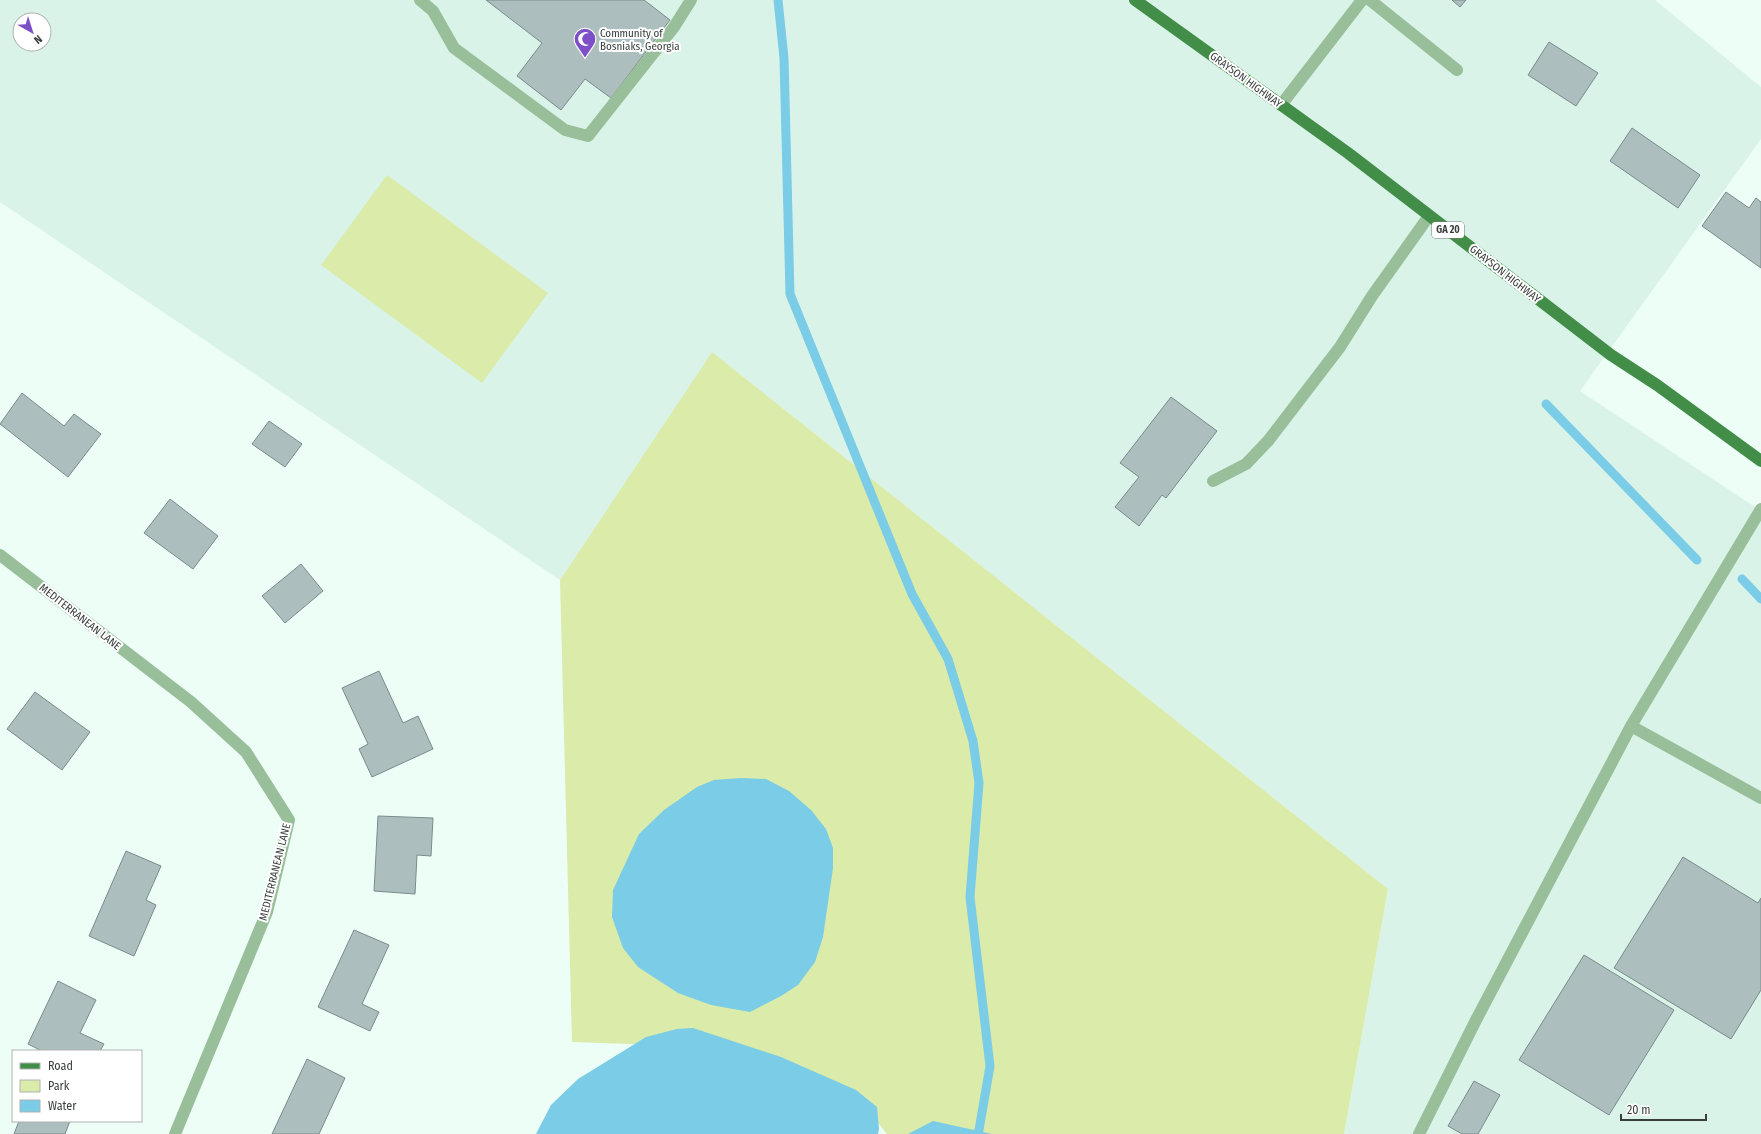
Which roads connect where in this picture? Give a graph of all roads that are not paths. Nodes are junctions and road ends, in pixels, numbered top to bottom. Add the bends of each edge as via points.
1 (420, 0) edge
2 (691, 0) edge
3 (1135, 0) edge
4 (1362, 0) edge
5 (1370, 0) edge
6 (1457, 70) dead end
7 (1281, 105) junction
8 (1430, 216) junction
9 (1761, 461) edge
10 (1213, 481) dead end
11 (1761, 509) edge
12 (0, 555) edge
13 (1631, 726) junction
14 (1761, 798) edge
15 (175, 1134) edge
16 (1419, 1134) edge

1 - 2 street via 434,11 454,48 565,130 588,136 674,27
3 - 7 main road, GRAYSON HIGHWAY / GA 20
4 - 7 street
5 - 6 street
7 - 8 main road, GRAYSON HIGHWAY / GA 20
8 - 9 main road, GRAYSON HIGHWAY / GA 20 via 1611,356 1657,385
8 - 10 street via 1372,296 1340,347 1268,442 1246,464
11 - 13 street
12 - 15 street, MEDITERRANEAN LANE via 191,702 246,752 289,820 267,912
13 - 14 street
13 - 16 street

